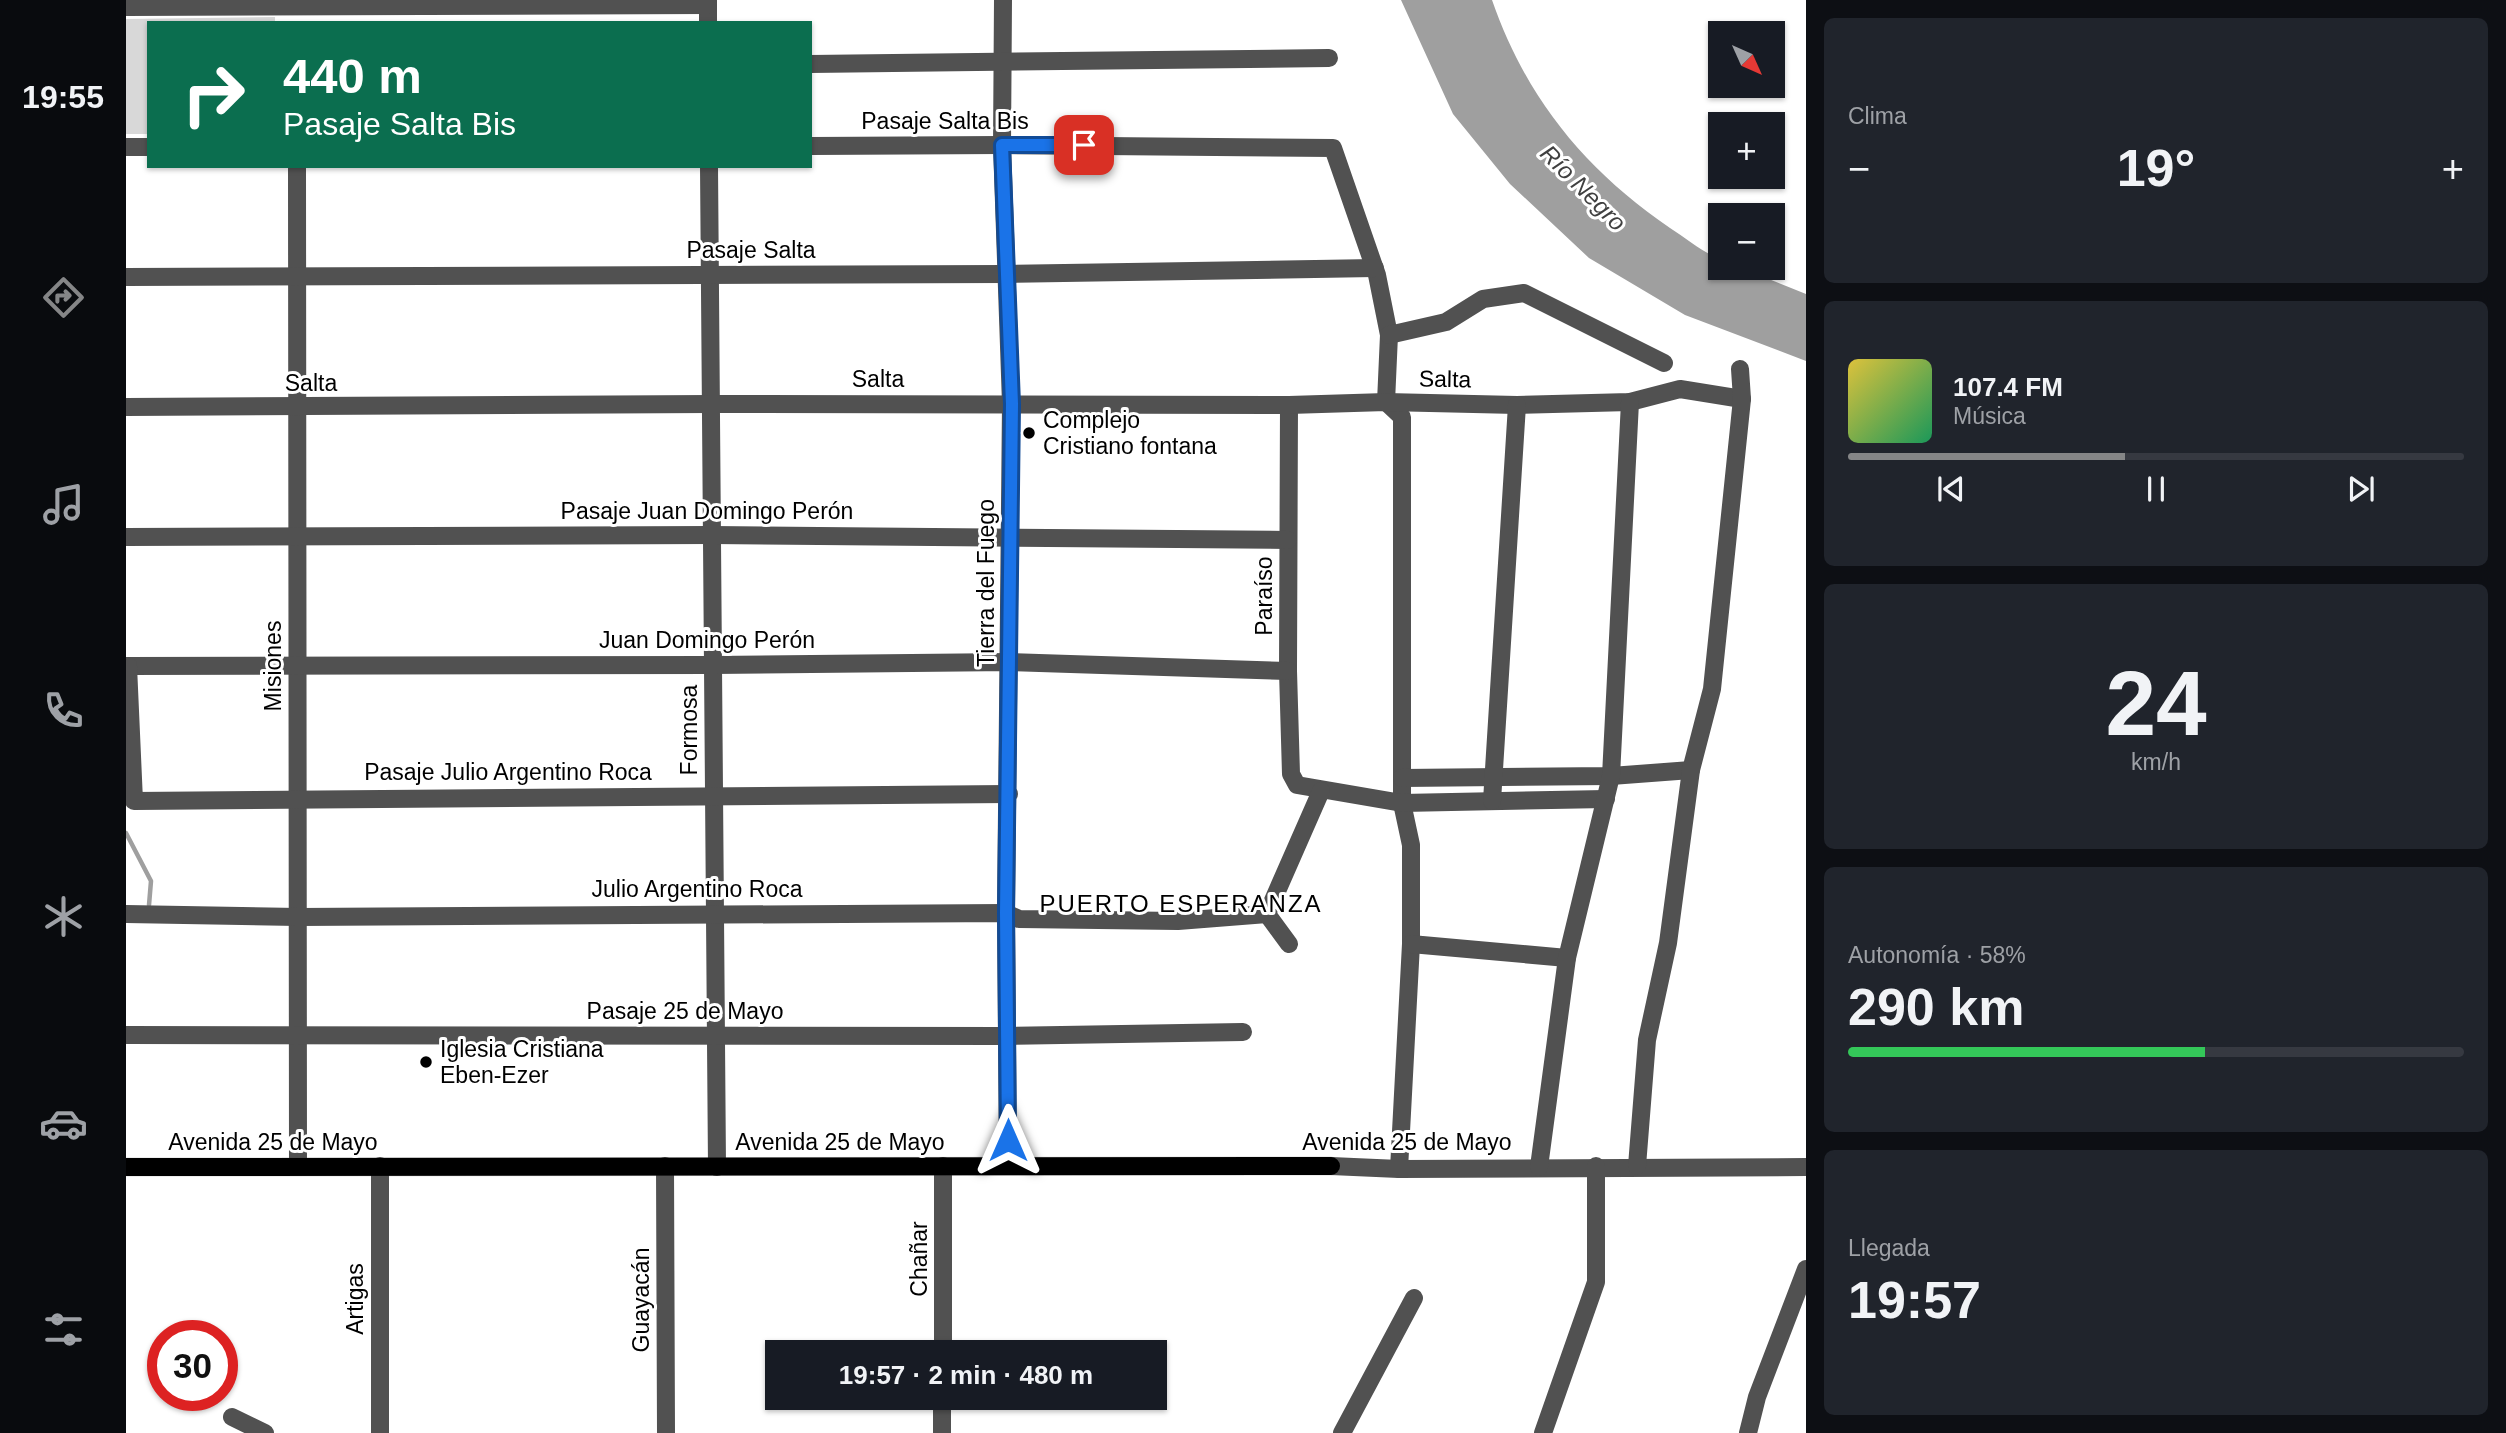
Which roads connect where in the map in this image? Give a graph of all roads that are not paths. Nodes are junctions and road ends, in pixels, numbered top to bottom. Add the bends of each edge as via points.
1 (1003, 0) edge
2 (126, 6) edge
3 (708, 9) edge
4 (297, 10) edge
5 (1329, 58) dead end
6 (1002, 63) junction
7 (812, 64) edge
8 (1002, 145) junction
9 (147, 146) edge
10 (812, 146) edge
11 (126, 147) edge
12 (297, 168) edge
13 (709, 168) edge
14 (1375, 268) junction
15 (1007, 274) junction
16 (710, 275) junction
17 (126, 276) edge
18 (297, 276) junction
19 (1389, 335) junction
20 (1664, 363) dead end
21 (1741, 369) dead end
22 (1742, 399) junction
23 (1386, 402) junction
24 (1630, 402) junction
25 (711, 404) junction
26 (1012, 404) junction
27 (1289, 405) junction
28 (1517, 405) junction
29 (126, 407) edge
30 (297, 408) junction
31 (712, 534) junction
32 (126, 537) edge
33 (1010, 537) junction
34 (298, 538) junction
35 (1288, 540) junction
36 (1011, 662) junction
37 (713, 665) junction
38 (127, 666) edge
39 (298, 666) junction
40 (1288, 671) junction
41 (1691, 770) junction
42 (1611, 776) junction
43 (1494, 777) junction
44 (1402, 778) junction
45 (1321, 791) junction
46 (1009, 794) junction
47 (714, 796) junction
48 (298, 798) junction
49 (1606, 799) junction
50 (1492, 801) junction
51 (1402, 803) junction
52 (1006, 913) junction
53 (126, 914) edge
54 (715, 914) junction
55 (1267, 914) junction
56 (298, 916) junction
57 (1289, 944) dead end
58 (1411, 944) junction
59 (1567, 958) junction
60 (1243, 1032) dead end
61 (126, 1035) edge
62 (716, 1036) junction
63 (1008, 1036) junction
64 (298, 1037) junction
65 (298, 1166) junction
66 (380, 1166) junction
67 (665, 1166) junction
68 (943, 1166) junction
69 (1008, 1166) junction
70 (1331, 1166) joint
71 (1597, 1166) junction
72 (1637, 1166) junction
73 (126, 1167) edge
74 (717, 1167) junction
75 (1539, 1167) junction
76 (1806, 1167) edge
77 (1399, 1168) junction
78 (1806, 1269) edge
79 (1414, 1298) dead end
80 (943, 1340) edge
81 (943, 1410) edge
82 (232, 1417) dead end
83 (265, 1433) edge
84 (380, 1433) edge
85 (666, 1433) edge
86 (942, 1433) edge
87 (1342, 1433) edge
88 (1543, 1433) edge
89 (1748, 1433) edge

1 - 6 street, Tierra del Fuego
2 - 4 street
3 - 4 street
5 - 6 street
6 - 7 street
6 - 8 street, Tierra del Fuego
8 - 10 street, Pasaje Salta Bis
8 - 14 street, Pasaje Salta Bis via 1333,148
8 - 15 street, Tierra del Fuego
9 - 11 street
12 - 18 street, Misiones
13 - 16 street, Formosa
14 - 15 street, Pasaje Salta
14 - 19 street
15 - 16 street, Pasaje Salta
15 - 26 street, Tierra del Fuego
16 - 18 street, Pasaje Salta
16 - 25 street, Formosa
17 - 18 street, Pasaje Salta
18 - 30 street, Misiones
19 - 20 street via 1446,322 1483,299 1524,293
19 - 23 street
21 - 22 street
22 - 24 street, Salta via 1680,389
22 - 41 street via 1712,689
23 - 27 street, Salta
23 - 28 street, Salta
23 - 44 street via 1402,417
24 - 28 street, Salta
24 - 42 street
25 - 26 street, Salta
25 - 30 street, Salta
25 - 31 street, Formosa
26 - 27 street, Salta
26 - 33 street, Tierra del Fuego
27 - 35 street, Paraíso
28 - 43 street
29 - 30 street, Salta
30 - 34 street, Misiones
31 - 33 street, Pasaje Juan Domingo Perón
31 - 34 street, Pasaje Juan Domingo Perón
31 - 37 street, Formosa
32 - 34 street, Pasaje Juan Domingo Perón
33 - 35 street, Pasaje Juan Domingo Perón
33 - 36 street, Tierra del Fuego
34 - 39 street, Misiones
35 - 40 street, Paraíso
36 - 37 street, Juan Domingo Perón
36 - 40 street, Juan Domingo Perón
36 - 46 street, Tierra del Fuego
37 - 39 street, Juan Domingo Perón
37 - 47 street, Formosa
38 - 39 street, Juan Domingo Perón
38 - 48 street, Pasaje Julio Argentino Roca via 134,801
39 - 48 street, Misiones
40 - 45 street, Paraíso via 1291,774 1297,785
41 - 42 street
41 - 72 street via 1668,943 1647,1040
42 - 43 street
42 - 49 street
43 - 44 street
43 - 50 street
44 - 51 street
45 - 51 street
45 - 55 street
46 - 47 street, Pasaje Julio Argentino Roca
46 - 52 street, Tierra del Fuego
47 - 48 street, Pasaje Julio Argentino Roca
47 - 54 street, Formosa
48 - 56 street, Misiones
49 - 50 street
49 - 59 street
50 - 51 street
51 - 58 street via 1411,845
52 - 54 street, Julio Argentino Roca
52 - 55 street, Julio Argentino Roca via 1019,919 1178,921
52 - 63 street, Tierra del Fuego
53 - 56 street, Julio Argentino Roca
54 - 56 street, Julio Argentino Roca
54 - 62 street, Formosa
55 - 57 street
56 - 64 street, Misiones
58 - 59 street
58 - 77 street
59 - 75 street
60 - 63 street, Pasaje 25 de Mayo
61 - 64 street, Pasaje 25 de Mayo
62 - 63 street, Pasaje 25 de Mayo
62 - 64 street, Pasaje 25 de Mayo
62 - 74 street, Formosa
63 - 69 street, Tierra del Fuego
64 - 65 street, Misiones
65 - 66 main road, Avenida 25 de Mayo
65 - 73 main road, Avenida 25 de Mayo
66 - 67 main road, Avenida 25 de Mayo
66 - 84 street, Artigas
67 - 74 main road, Avenida 25 de Mayo
67 - 85 street, Guayacán
68 - 69 main road, Avenida 25 de Mayo
68 - 74 main road, Avenida 25 de Mayo
68 - 80 street, Chañar
69 - 70 main road, Avenida 25 de Mayo
70 - 77 street, Avenida 25 de Mayo
71 - 72 street, Avenida 25 de Mayo
71 - 75 street, Avenida 25 de Mayo
71 - 88 street via 1596,1282
72 - 76 street, Avenida 25 de Mayo
75 - 77 street, Avenida 25 de Mayo
78 - 89 street via 1757,1397
79 - 87 street
81 - 86 street
82 - 83 street

